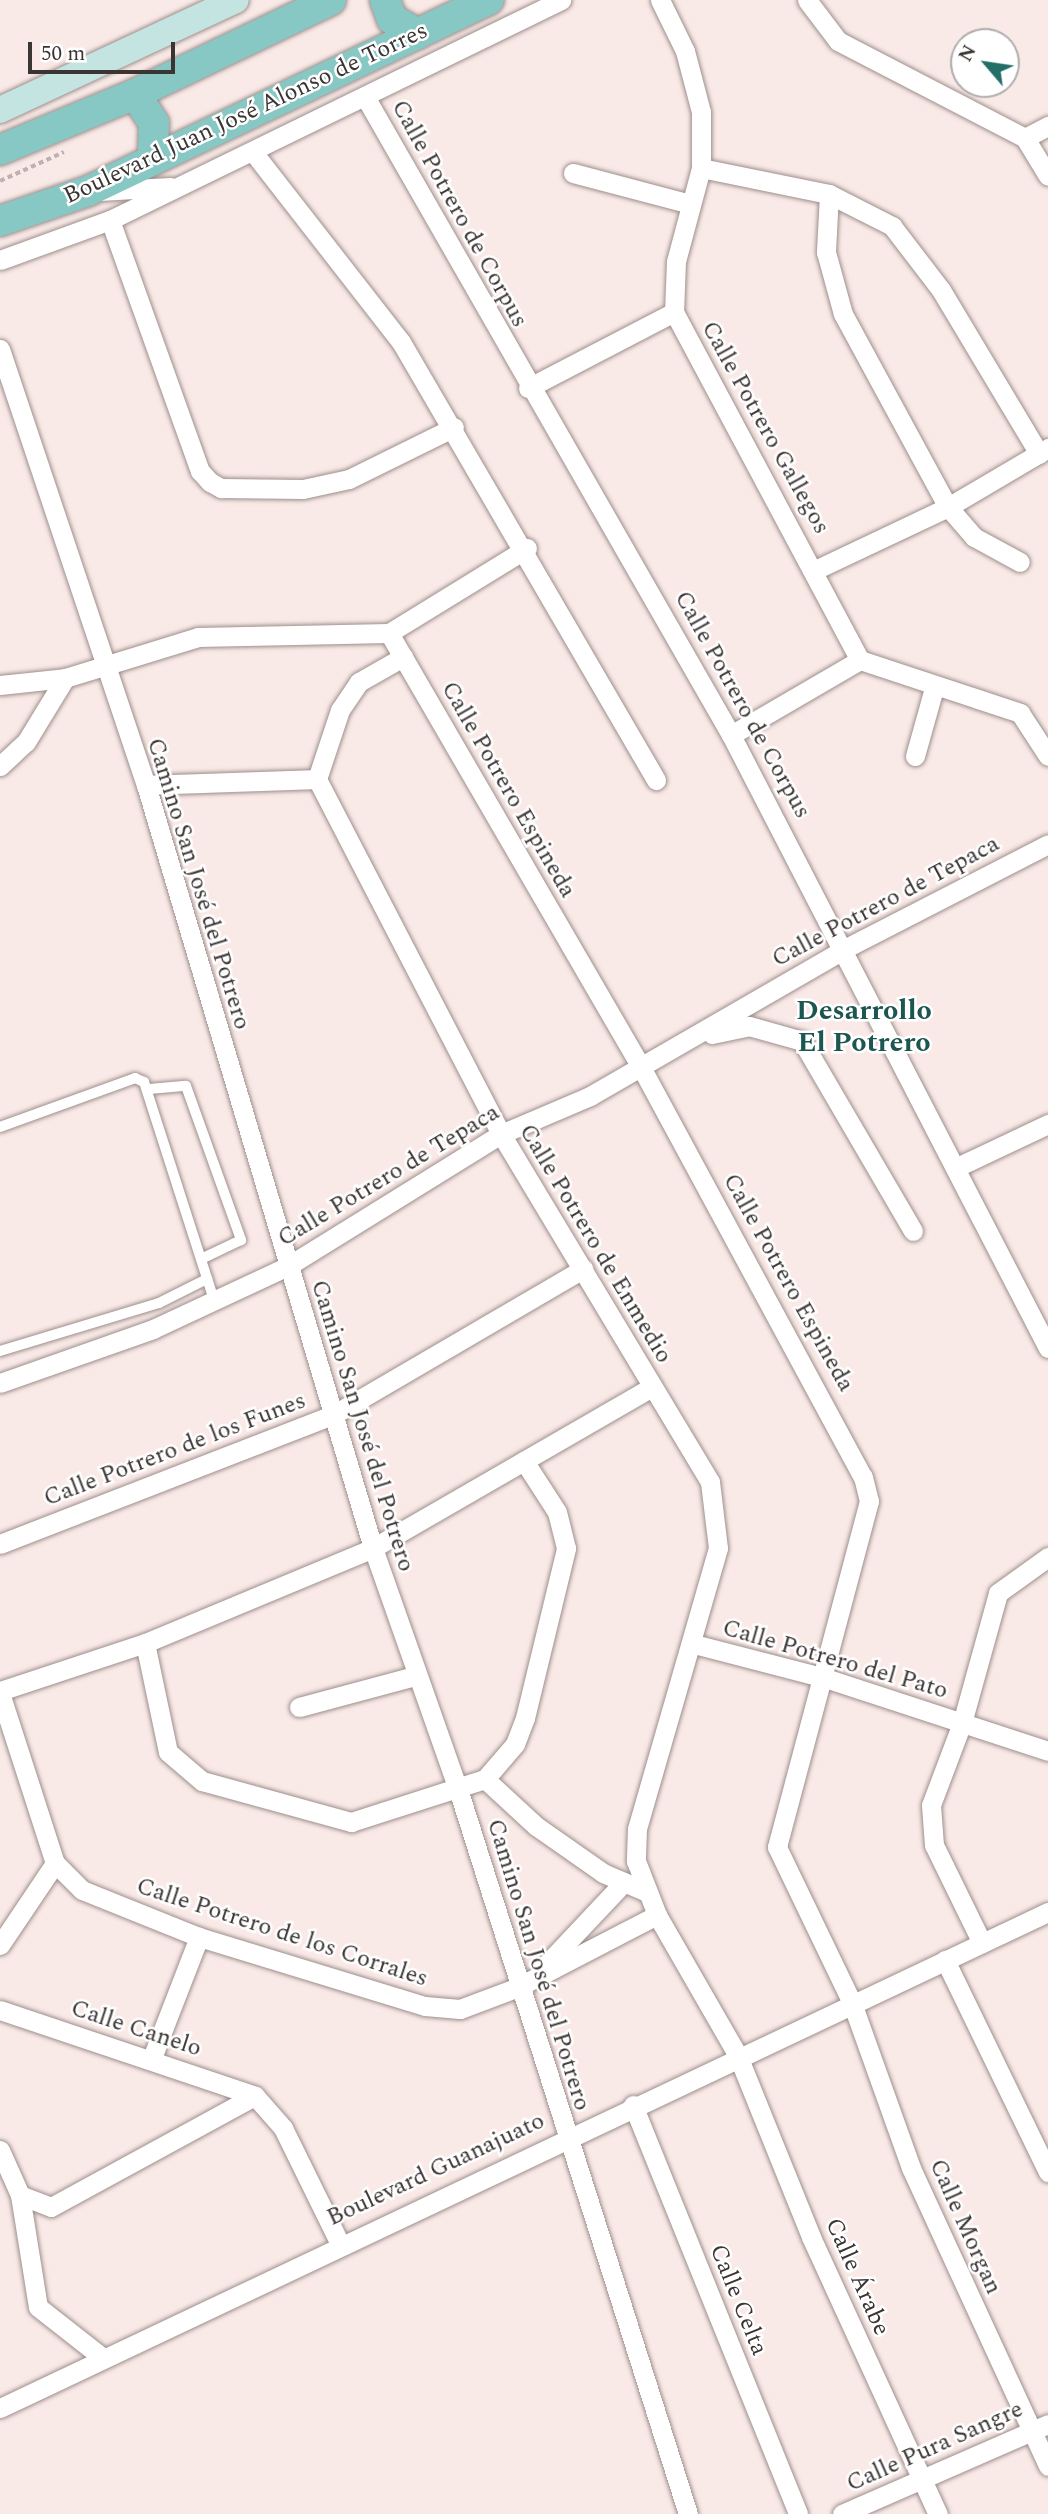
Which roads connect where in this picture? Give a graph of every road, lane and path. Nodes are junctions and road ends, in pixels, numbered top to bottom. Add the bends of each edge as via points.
1 (331, 0) edge
2 (385, 0) edge
3 (489, 0) edge
4 (561, 0) edge
5 (660, 0) edge
6 (813, 3) edge
7 (228, 4) edge
8 (418, 34) junction
9 (135, 94) junction
10 (367, 100) junction
11 (0, 110) edge
12 (1048, 126) edge
13 (1025, 138) junction
14 (0, 149) edge
15 (253, 152) junction
16 (153, 160) junction
17 (701, 169) junction
18 (573, 173) dead end
19 (1048, 176) edge
20 (182, 186) junction
21 (88, 191) junction
22 (829, 194) junction
23 (690, 204) junction
24 (110, 220) junction
25 (0, 221) edge
26 (0, 260) edge
27 (674, 312) junction
28 (0, 349) edge
29 (528, 388) junction
30 (454, 427) junction
31 (1044, 451) edge
32 (948, 507) junction
33 (527, 548) junction
34 (1020, 562) dead end
35 (815, 570) junction
36 (389, 633) junction
37 (403, 657) junction
38 (860, 660) junction
39 (103, 665) junction
40 (65, 678) junction
41 (0, 685) edge
42 (934, 688) junction
43 (731, 735) junction
44 (915, 756) dead end
45 (1048, 756) edge
46 (0, 766) edge
47 (317, 779) junction
48 (656, 780) dead end
49 (146, 785) junction
50 (1048, 844) edge
51 (846, 948) junction
52 (693, 1038) junction
53 (641, 1067) junction
54 (149, 1089) junction
55 (1048, 1124) edge
56 (0, 1127) edge
57 (501, 1134) junction
58 (957, 1167) junction
59 (913, 1231) dead end
60 (201, 1259) junction
61 (288, 1266) junction
62 (583, 1269) junction
63 (207, 1279) junction
64 (214, 1300) junction
65 (1048, 1348) edge
66 (0, 1351) edge
67 (0, 1383) edge
68 (652, 1387) junction
69 (333, 1415) junction
70 (524, 1461) junction
71 (0, 1544) edge
72 (373, 1548) junction
73 (1048, 1556) edge
74 (145, 1643) junction
75 (694, 1644) junction
76 (415, 1676) junction
77 (825, 1678) junction
78 (0, 1692) edge
79 (299, 1707) dead end
80 (962, 1723) junction
81 (1048, 1751) edge
82 (485, 1779) junction
83 (458, 1790) junction
84 (55, 1863) junction
85 (624, 1882) junction
86 (647, 1892) junction
87 (1048, 1912) edge
88 (657, 1915) junction
89 (199, 1937) junction
90 (982, 1943) junction
91 (2, 1947) edge
92 (945, 1960) junction
93 (524, 1984) junction
94 (852, 2003) junction
95 (0, 2011) edge
96 (738, 2056) junction
97 (152, 2058) junction
98 (255, 2096) junction
99 (633, 2105) junction
100 (566, 2136) junction
101 (0, 2150) edge
102 (1048, 2172) edge
103 (20, 2195) junction
104 (339, 2242) junction
105 (103, 2358) junction
106 (0, 2409) edge
107 (1040, 2428) edge
108 (1048, 2466) edge
109 (922, 2479) junction
110 (688, 2514) edge
111 (798, 2514) edge
112 (842, 2514) edge
113 (938, 2514) edge

1 - 9 main road
2 - 8 main road via 392,19
3 - 8 main road, Boulevard Juan José Alonso de Torres
4 - 10 street
5 - 17 street, Calle Potrero Gallegos via 685,51 701,113
6 - 13 street via 838,41
7 - 11 street
8 - 16 main road, Boulevard Juan José Alonso de Torres
9 - 14 main road
9 - 16 main road via 153,123
10 - 15 street
10 - 29 street, Calle Potrero de Corpus
12 - 13 street
13 - 19 street
15 - 20 street
15 - 30 street via 401,342
16 - 21 main road, Boulevard Juan José Alonso de Torres
17 - 22 street
17 - 23 street, Calle Potrero Gallegos
18 - 23 street
20 - 21 street
20 - 24 street
21 - 25 main road, Boulevard Juan José Alonso de Torres
22 - 31 street via 892,226 915,252
22 - 32 street via 826,252 843,314
23 - 27 street, Calle Potrero Gallegos
24 - 26 street
24 - 30 street via 200,471 210,482 221,488 303,489 349,479
27 - 29 street
27 - 35 street, Calle Potrero Gallegos
28 - 39 street, Camino San José del Potrero
29 - 43 street, Calle Potrero de Corpus via 603,503
30 - 33 street
31 - 32 street
32 - 34 street via 974,537
32 - 35 street
33 - 36 street
33 - 48 street
35 - 38 street, Calle Potrero Gallegos
36 - 37 street, Calle Potrero Espineda
36 - 39 street via 198,636
37 - 47 street via 359,681 340,709
37 - 53 street, Calle Potrero Espineda
38 - 42 street
38 - 43 street
39 - 40 street
39 - 49 street, Camino San José del Potrero
40 - 41 street
40 - 46 street via 26,742
42 - 44 street
42 - 45 street via 1020,713
43 - 51 street, Calle Potrero de Corpus
47 - 49 street
47 - 57 street, Calle Potrero de Enmedio
49 - 61 street, Camino San José del Potrero
50 - 51 street, Calle Potrero de Tepaca
51 - 52 street, Calle Potrero de Tepaca
51 - 58 street, Calle Potrero de Corpus
52 - 53 street, Calle Potrero de Tepaca
52 - 59 street via 749,1026 802,1041
53 - 57 street, Calle Potrero de Tepaca
53 - 77 street, Calle Potrero Espineda via 863,1477 869,1502
54 - 56 lane via 135,1078
54 - 60 lane
54 - 60 lane via 186,1086 241,1240
55 - 58 street
57 - 61 street, Calle Potrero de Tepaca
57 - 62 street, Calle Potrero de Enmedio
58 - 65 street, Calle Potrero de Corpus
60 - 63 lane
61 - 64 street, Calle Potrero de Tepaca
61 - 69 street, Camino San José del Potrero
62 - 68 street, Calle Potrero de Enmedio
62 - 69 street, Calle Potrero de los Funes
63 - 64 lane
63 - 66 lane via 159,1303
64 - 67 street, Calle Potrero de Tepaca
68 - 70 street
68 - 75 street, Calle Potrero de Enmedio via 710,1482 713,1500 718,1548
69 - 71 street, Calle Potrero de los Funes
69 - 72 street, Camino San José del Potrero
70 - 72 street
70 - 82 street via 557,1512 566,1548 525,1718 514,1744
72 - 74 street
72 - 76 street, Camino San José del Potrero
73 - 80 street via 998,1593
74 - 78 street
74 - 83 street via 168,1752 202,1781 351,1822
75 - 77 street, Calle Potrero del Pato
75 - 86 street, Calle Potrero de Enmedio via 637,1828 636,1861
76 - 79 street
76 - 83 street, Camino San José del Potrero
77 - 80 street, Calle Potrero del Pato
77 - 94 street, Calle Potrero Espineda via 777,1847
78 - 84 street, Calle Potrero de los Corrales
80 - 81 street, Calle Potrero del Pato
80 - 90 street via 929,1824
82 - 83 street
82 - 85 street via 536,1826
83 - 93 street, Camino San José del Potrero
84 - 89 street, Calle Potrero de los Corrales via 82,1890
84 - 91 street
85 - 86 street
85 - 93 street
86 - 88 street, Calle Potrero de Enmedio
87 - 90 street, Boulevard Guanajuato
88 - 93 street
88 - 96 street, Calle Potrero de Enmedio
89 - 93 street, Calle Potrero de los Corrales via 443,2010
89 - 97 street
90 - 92 street, Boulevard Guanajuato
92 - 94 street, Boulevard Guanajuato
92 - 102 street
93 - 100 street, Camino San José del Potrero
94 - 96 street, Boulevard Guanajuato
94 - 107 street, Calle Morgan via 911,2168
95 - 97 street, Calle Canelo
96 - 99 street, Boulevard Guanajuato
96 - 109 street, Calle Árabe
97 - 98 street, Calle Canelo
98 - 103 street via 51,2207
98 - 104 street, Calle Canelo via 284,2128
99 - 100 street, Boulevard Guanajuato
99 - 111 street, Calle Celta
100 - 104 street, Boulevard Guanajuato
100 - 110 street, Camino San José del Potrero
101 - 103 street
103 - 105 street via 38,2307
104 - 105 street, Boulevard Guanajuato
105 - 106 street, Boulevard Guanajuato
107 - 108 street, Calle Morgan
107 - 109 street, Calle Pura Sangre
109 - 112 street, Calle Pura Sangre
109 - 113 street, Calle Árabe

